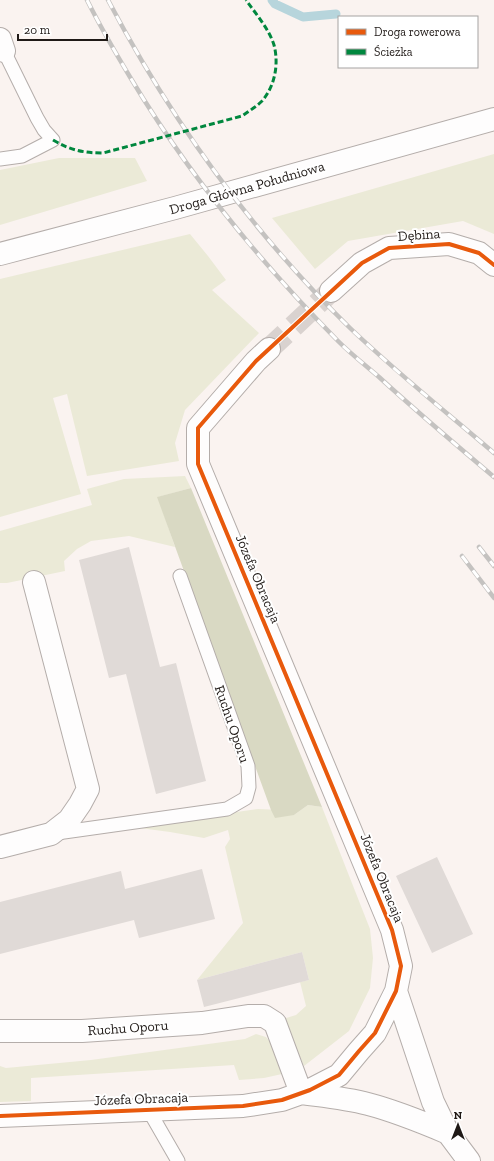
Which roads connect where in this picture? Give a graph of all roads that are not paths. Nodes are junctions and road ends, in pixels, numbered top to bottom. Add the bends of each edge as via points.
1 (2, 45) edge
2 (494, 119) edge
3 (0, 159) edge
4 (0, 254) edge
5 (494, 265) edge
6 (332, 291) tunnel mouth
7 (269, 349) tunnel mouth
8 (180, 576) dead end
9 (34, 582) dead end
10 (51, 834) junction
11 (0, 847) edge
12 (396, 991) junction
13 (0, 1031) edge
14 (301, 1093) junction
15 (148, 1109) junction
16 (0, 1116) edge
17 (448, 1133) junction
18 (178, 1161) edge
19 (469, 1161) edge

1 - 3 lane via 44,130 53,140 22,156
2 - 4 street, Droga Główna Południowa
5 - 6 street, Dębina via 479,253 449,244 389,248 362,263
7 - 12 street, Józefa Obracaja via 256,360 198,428 198,464 392,930 401,966
8 - 10 lane, Ruchu Oporu via 248,766 249,787 246,798 227,809
9 - 10 street, Ruchu Oporu via 88,789 69,820
10 - 11 street, Ruchu Oporu
12 - 14 street, Józefa Obracaja via 375,1033 339,1075
12 - 17 street via 433,1102
13 - 14 street, Ruchu Oporu via 82,1031 264,1016 275,1023
14 - 15 street, Józefa Obracaja via 282,1100 242,1106
14 - 17 street via 367,1104 407,1115
15 - 16 street, Józefa Obracaja
15 - 18 lane
17 - 19 street

